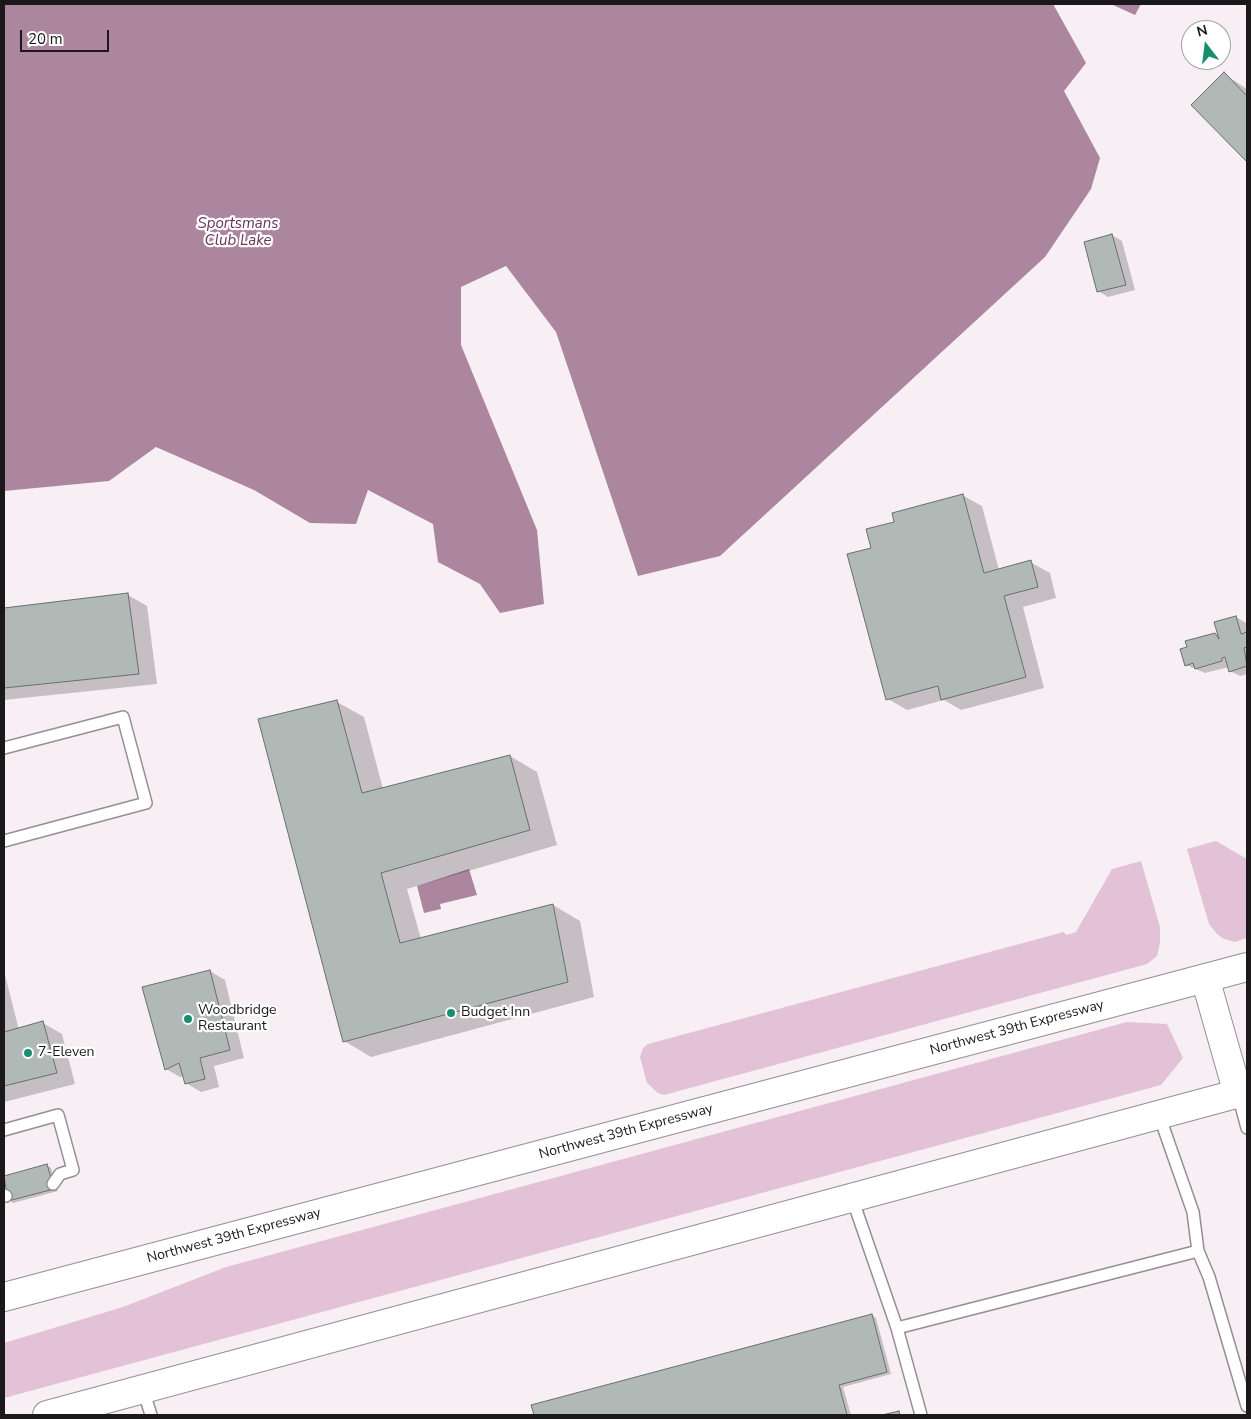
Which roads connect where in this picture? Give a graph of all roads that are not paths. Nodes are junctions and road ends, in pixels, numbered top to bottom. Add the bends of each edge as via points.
1 (4, 748) edge
2 (4, 841) edge
3 (1247, 966) edge
4 (1206, 978) junction
5 (1243, 1093) edge
6 (1159, 1115) junction
7 (1247, 1128) edge
8 (4, 1130) edge
9 (54, 1176) dead end
10 (852, 1198) junction
11 (1198, 1251) junction
12 (4, 1297) edge
13 (897, 1328) junction
14 (143, 1389) junction
15 (1247, 1406) edge
16 (47, 1415) edge
17 (151, 1415) edge
18 (921, 1415) edge

1 - 2 lane via 123,718 146,803
3 - 4 highway, Northwest 39th Expressway
4 - 5 highway
4 - 12 highway, Northwest 39th Expressway
5 - 6 highway
5 - 7 lane
6 - 10 highway
6 - 11 lane via 1193,1212
8 - 9 lane via 58,1116 73,1170
10 - 13 lane
10 - 14 highway
11 - 13 lane
11 - 15 lane via 1209,1277
13 - 18 lane
14 - 16 highway
14 - 17 lane

